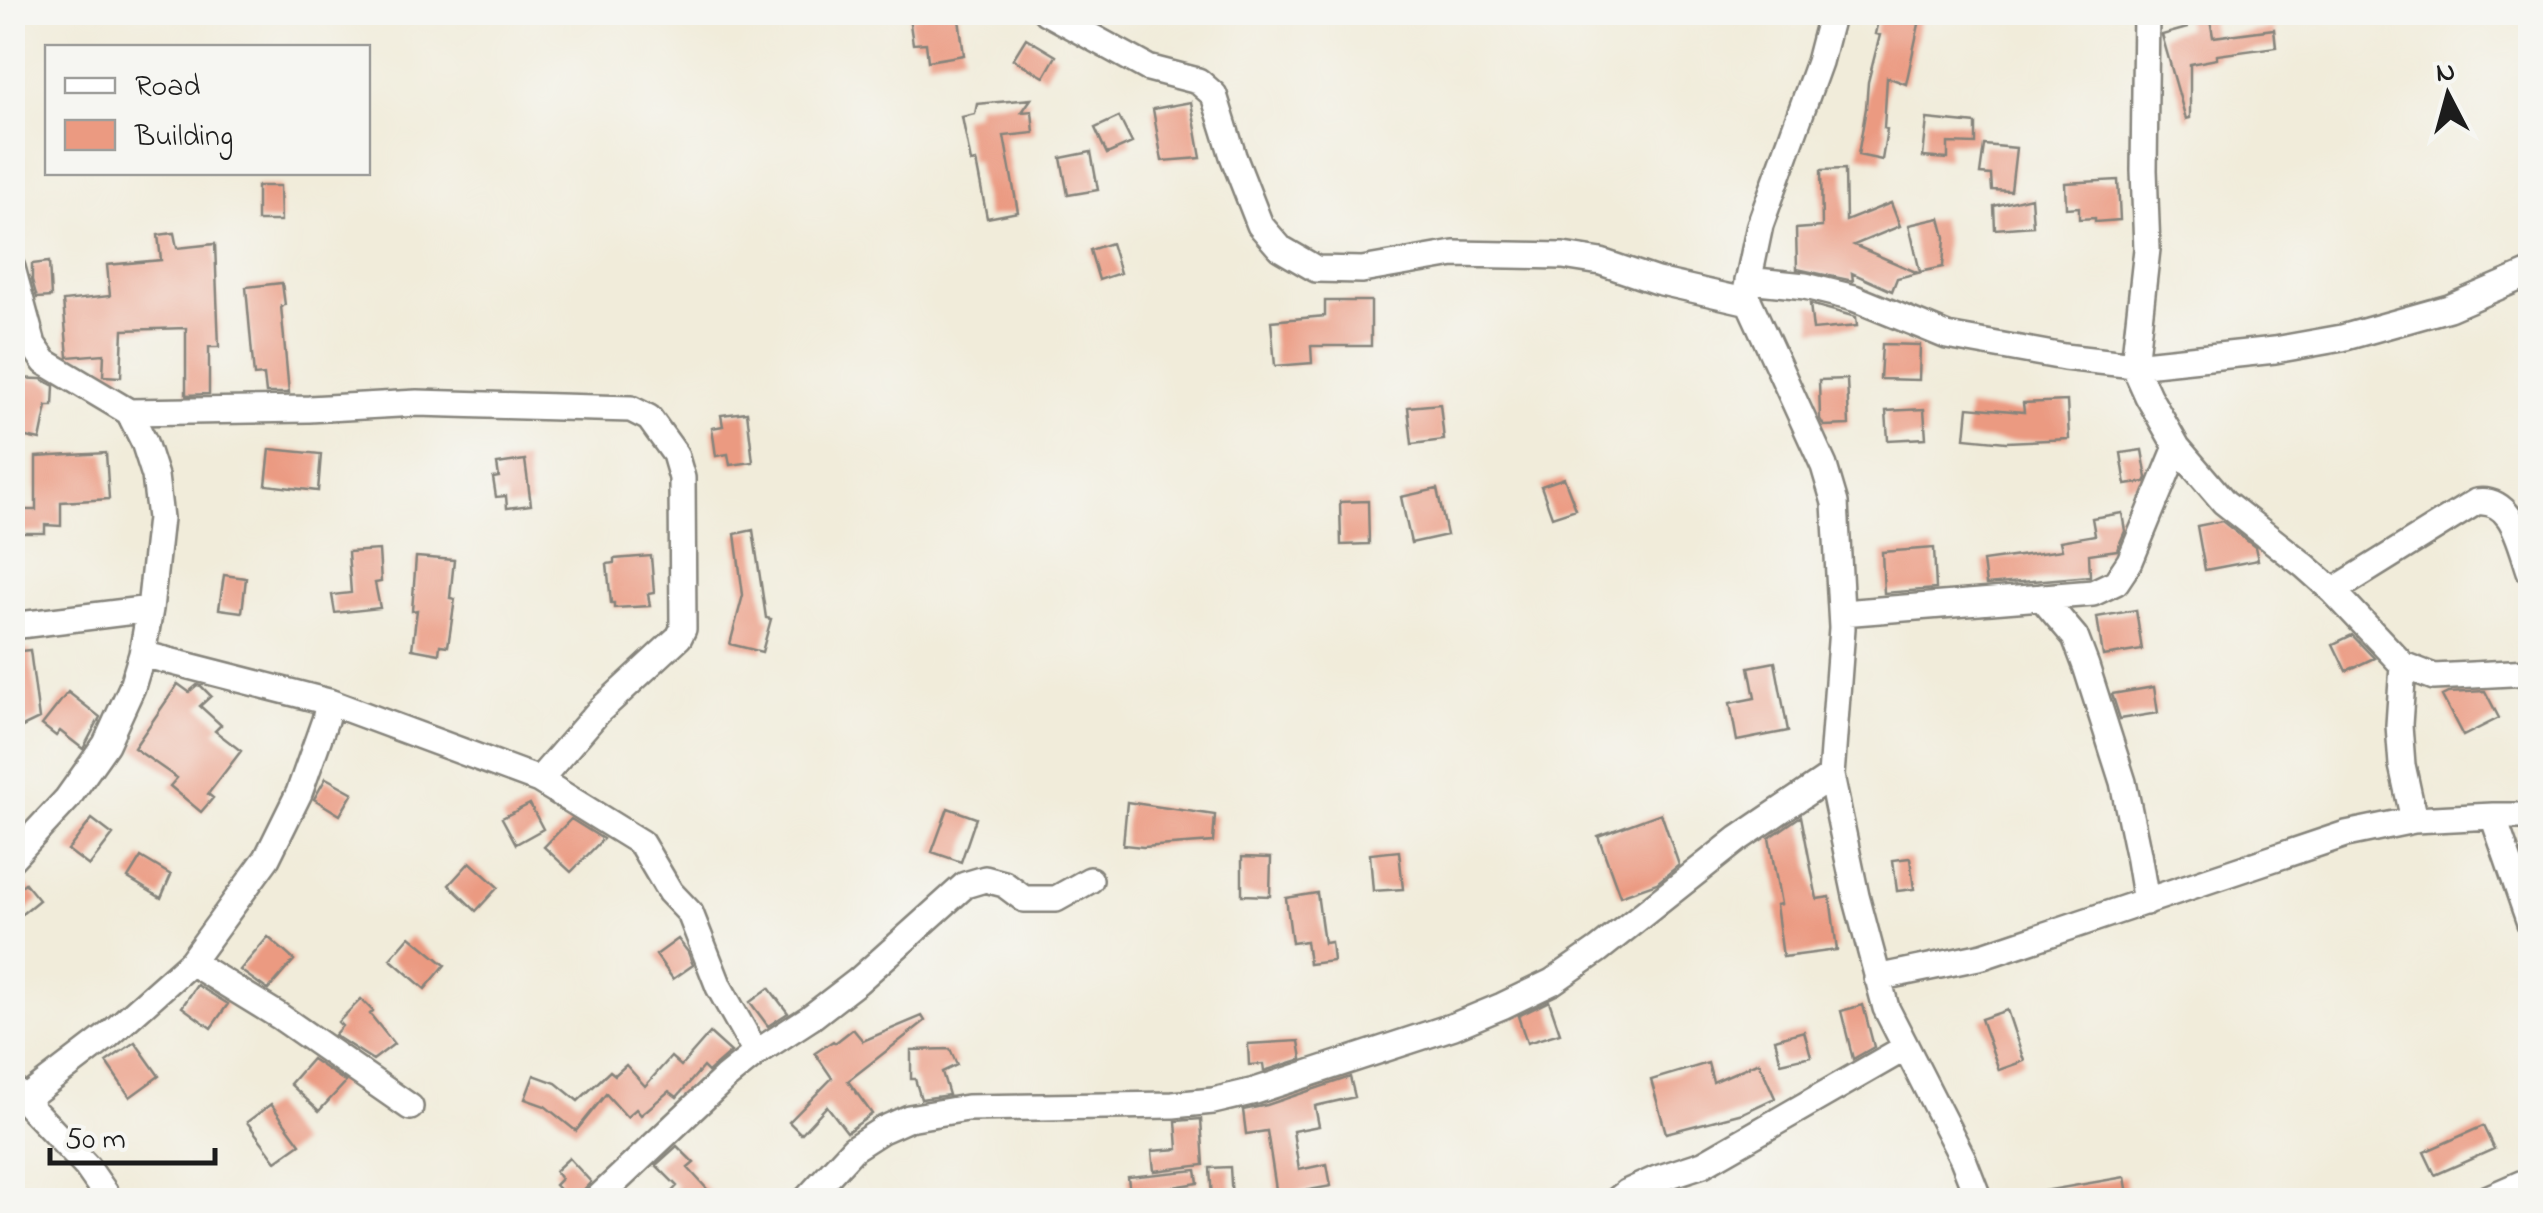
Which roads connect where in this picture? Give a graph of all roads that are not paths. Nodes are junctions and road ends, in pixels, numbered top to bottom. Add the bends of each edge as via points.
1 (1046, 12) edge
2 (1832, 12) edge
3 (2146, 12) edge
4 (12, 268) edge
5 (2530, 273) edge
6 (1748, 291) junction
7 (17, 299) edge
8 (2134, 365) junction
9 (128, 412) junction
10 (2176, 447) junction
11 (2530, 571) edge
12 (2333, 591) junction
13 (2040, 597) junction
14 (150, 609) junction
15 (1842, 614) junction
16 (12, 626) edge
17 (142, 654) junction
18 (2403, 665) junction
19 (2530, 672) edge
20 (329, 702) junction
21 (1831, 776) junction
22 (539, 780) junction
23 (2493, 816) junction
24 (2530, 816) edge
25 (2414, 820) junction
26 (12, 858) edge
27 (1090, 880) dead end
28 (2146, 902) junction
29 (2530, 923) edge
30 (192, 962) junction
31 (1877, 978) junction
32 (1905, 1048) junction
33 (756, 1053) junction
34 (18, 1094) edge
35 (410, 1107) dead end
36 (2530, 1180) edge
37 (110, 1200) edge
38 (596, 1200) edge
39 (806, 1200) edge
40 (1617, 1200) edge
41 (1978, 1200) edge
42 (2484, 1200) edge

1 - 6 street via 1148,68 1209,88 1260,225 1280,248 1316,270 1362,270 1454,254 1562,256 1657,281
2 - 6 street via 1760,225
3 - 8 street via 2147,249
4 - 7 street
5 - 8 street via 2449,308 2342,338
6 - 8 street via 1805,286 1854,298 1946,336
6 - 15 street via 1835,503
7 - 9 street via 45,362
8 - 10 street
9 - 14 street via 155,476 160,518
9 - 22 street via 417,403 631,409 648,418 675,454 682,478 683,629
10 - 12 street via 2224,502
10 - 13 street via 2116,582 2093,592
11 - 12 street via 2510,516 2488,500
12 - 18 street
13 - 15 street
13 - 28 street via 2075,638 2086,666 2123,782
14 - 16 street
14 - 17 street
15 - 21 street
17 - 20 street
17 - 26 street via 106,744
18 - 19 street via 2434,677
18 - 25 street via 2399,725
20 - 22 street
20 - 30 street via 299,793 266,858
21 - 31 street
21 - 39 street via 1552,982 1454,1026 1213,1101 967,1108 909,1118 854,1148
22 - 33 street via 641,843 690,913 718,987
23 - 24 street
23 - 25 street
23 - 29 street
25 - 28 street via 2346,834
27 - 33 street via 1056,899 1024,900 985,878 965,886 858,981
28 - 31 street via 1984,956
30 - 34 street via 110,1035
30 - 35 street
31 - 32 street
32 - 40 street via 1703,1164
32 - 41 street
33 - 38 street
34 - 37 street
36 - 42 street

